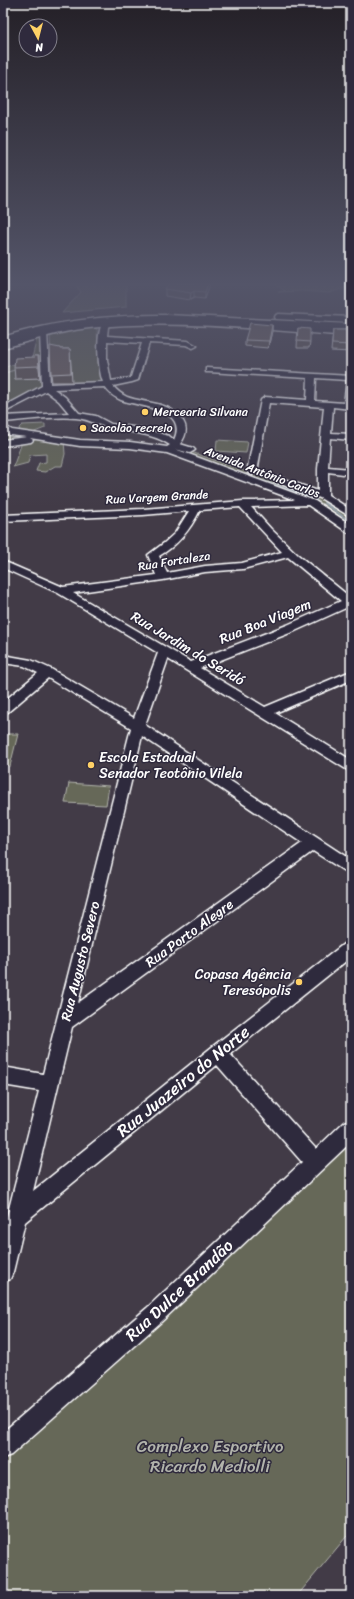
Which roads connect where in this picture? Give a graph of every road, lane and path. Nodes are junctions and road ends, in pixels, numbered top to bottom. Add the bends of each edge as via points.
1 (45, 358) edge
2 (102, 358) edge
3 (141, 358) edge
4 (210, 370) dead end
5 (312, 376) junction
6 (350, 380) edge
7 (108, 384) junction
8 (46, 387) junction
9 (311, 403) junction
10 (329, 404) junction
11 (349, 406) edge
12 (3, 410) edge
13 (76, 415) junction
14 (3, 419) edge
15 (3, 428) edge
16 (327, 435) junction
17 (351, 437) edge
18 (74, 442) junction
19 (3, 443) edge
20 (172, 448) junction
21 (323, 470) junction
22 (252, 472) junction
23 (351, 472) edge
24 (323, 496) junction
25 (312, 503) junction
26 (243, 504) junction
27 (196, 508) junction
28 (351, 514) edge
29 (3, 518) edge
30 (351, 530) edge
31 (290, 553) junction
32 (3, 564) edge
33 (163, 576) junction
34 (62, 591) junction
35 (350, 602) edge
36 (164, 652) junction
37 (3, 659) edge
38 (190, 667) junction
39 (47, 672) junction
40 (351, 674) edge
41 (3, 709) edge
42 (264, 713) junction
43 (138, 726) junction
44 (351, 766) edge
45 (313, 843) junction
46 (351, 868) edge
47 (351, 948) edge
48 (65, 1022) junction
49 (218, 1053) junction
50 (3, 1076) edge
51 (50, 1084) junction
52 (351, 1129) edge
53 (316, 1163) junction
54 (17, 1216) junction
55 (3, 1272) edge
56 (3, 1447) edge

1 - 8 street
2 - 7 street
3 - 7 street via 135,378 128,382
4 - 5 street
5 - 6 street
5 - 9 street
6 - 11 street
7 - 8 street
7 - 20 street via 112,392 120,397 163,408 172,414 182,429
8 - 12 street
8 - 13 street via 62,399
9 - 10 street
9 - 22 street via 265,400
10 - 11 street
10 - 16 street
13 - 14 street
13 - 20 street via 92,418 109,426 166,438
15 - 18 street via 10,432
16 - 17 street
16 - 21 street
18 - 19 street via 27,440
18 - 20 street
20 - 22 street, Avenida Antônio Carlos
20 - 25 street, Avenida Antônio Carlos
21 - 23 street
21 - 24 street
22 - 24 street, Avenida Antônio Carlos
24 - 28 street, Avenida Antônio Carlos
25 - 26 street, Rua Vargem Grande
25 - 30 street, Avenida Antônio Carlos
26 - 27 street, Rua Vargem Grande
26 - 31 street
27 - 29 street, Rua Vargem Grande
27 - 33 street via 180,536 153,555
31 - 33 street, Rua Fortaleza via 243,566 205,568
31 - 35 street
32 - 34 street, Rua Jardim do Seridó
33 - 34 street, Rua Fortaleza
34 - 36 street, Rua Jardim do Seridó
35 - 38 street, Rua Boa Viagem
36 - 38 street, Rua Jardim do Seridó
36 - 43 street, Rua Augusto Severo
37 - 39 street via 27,663
38 - 42 street, Rua Jardim do Seridó
39 - 41 street
39 - 43 street
40 - 42 street
42 - 44 street, Rua Jardim do Seridó
43 - 45 street
43 - 48 street, Rua Augusto Severo
45 - 46 street
45 - 48 street, Rua Porto Alegre
47 - 49 street, Rua Juazeiro do Norte
48 - 51 street, Rua Augusto Severo
49 - 53 street
49 - 54 street, Rua Juazeiro do Norte
50 - 51 street
51 - 54 street, Rua Augusto Severo
52 - 53 street, Rua Dulce Brandão
53 - 56 street, Rua Dulce Brandão via 154,1315
54 - 55 street, Rua Augusto Severo

